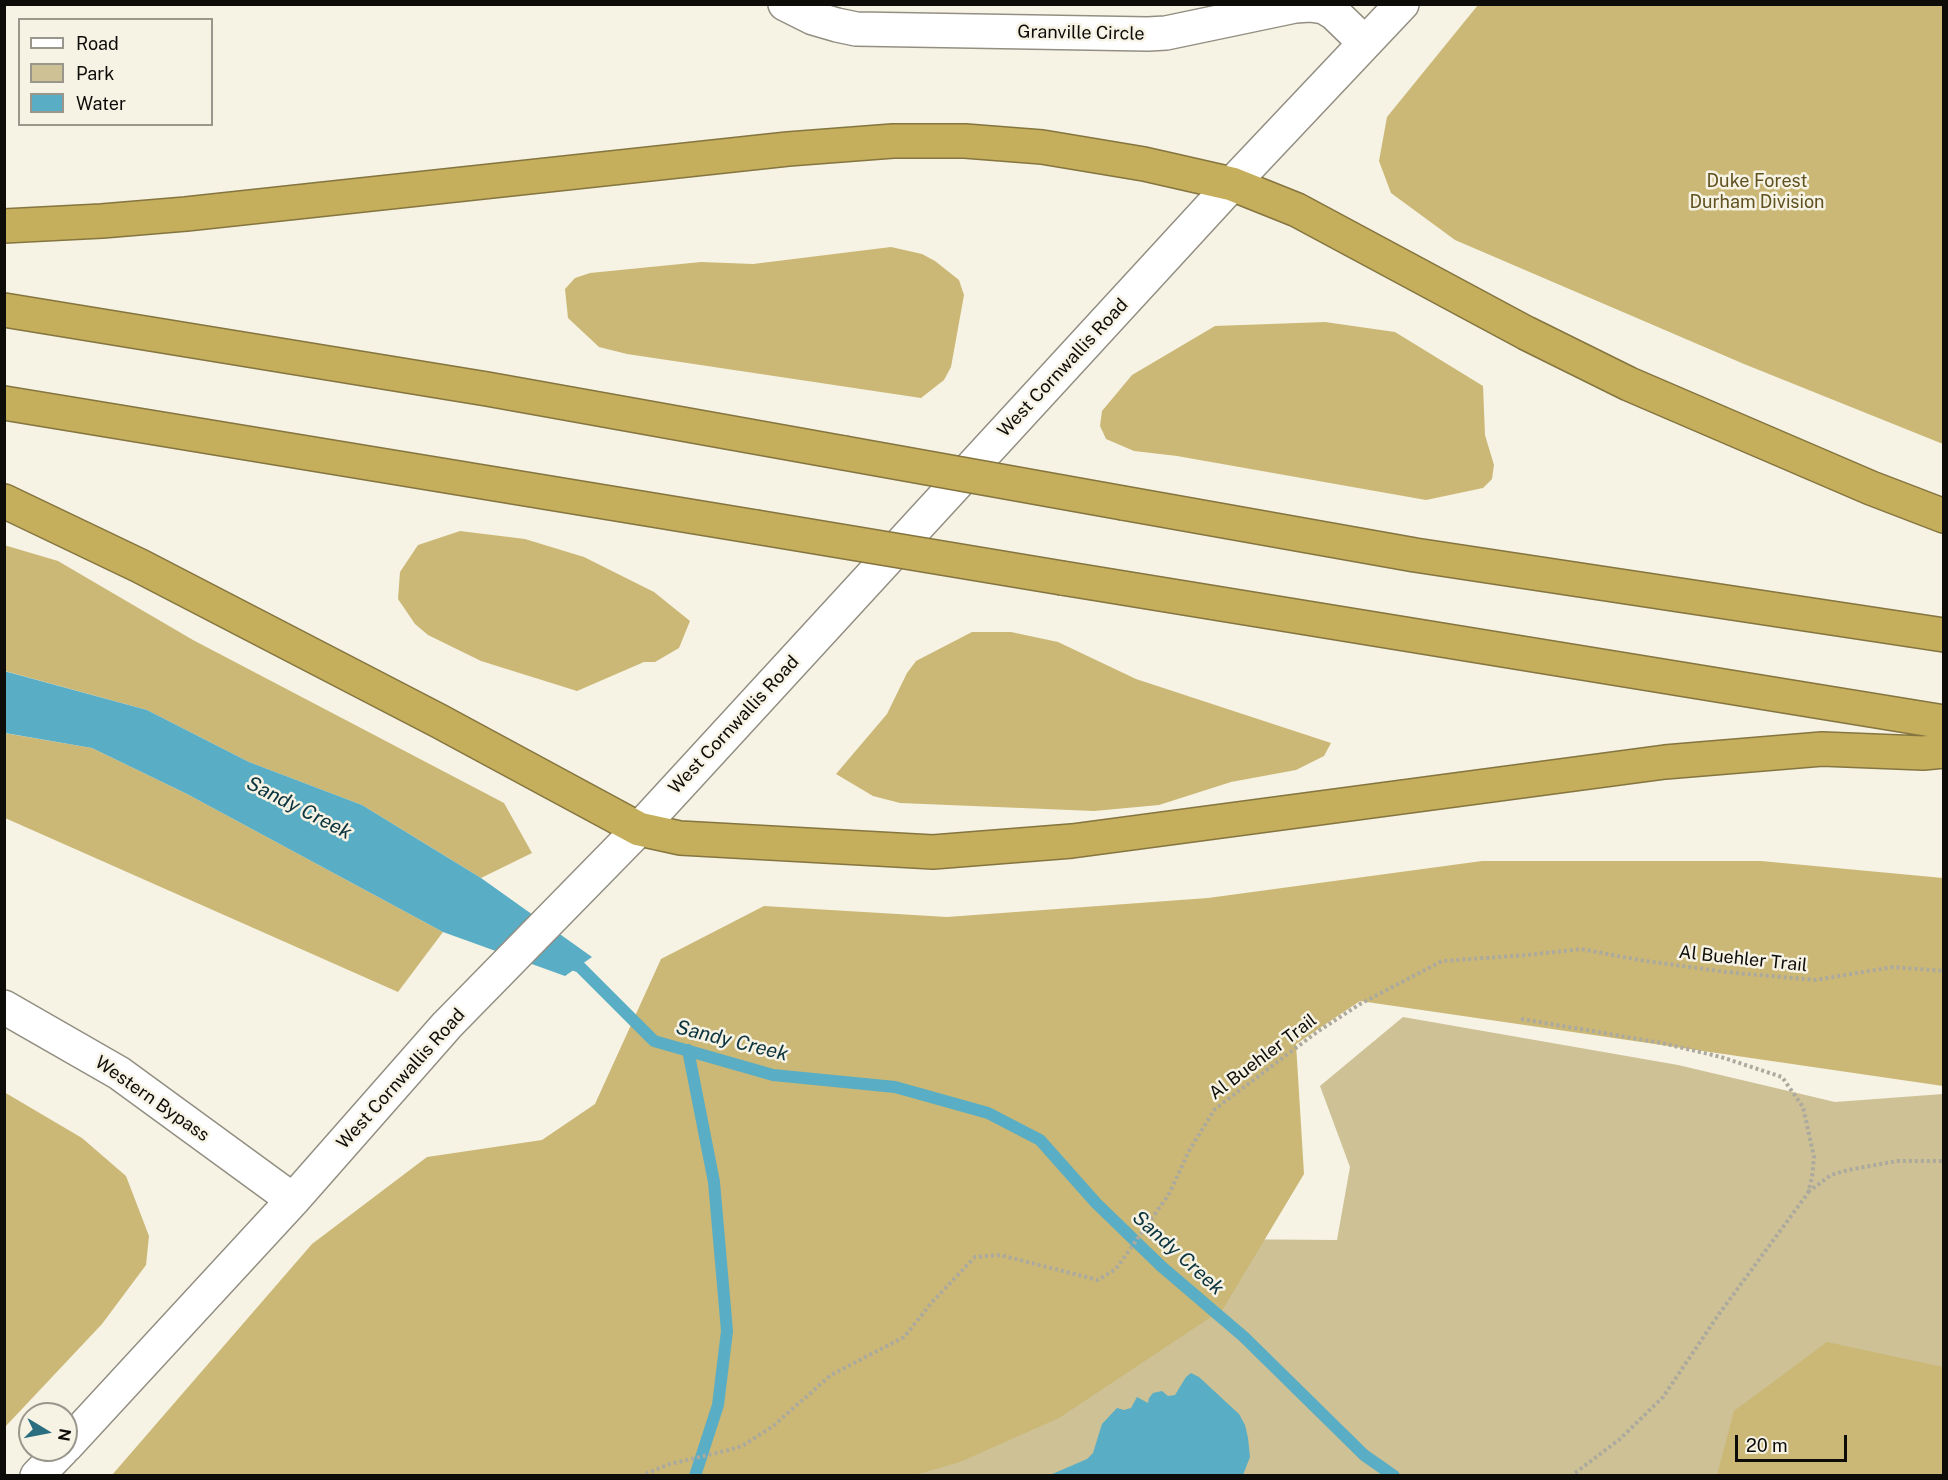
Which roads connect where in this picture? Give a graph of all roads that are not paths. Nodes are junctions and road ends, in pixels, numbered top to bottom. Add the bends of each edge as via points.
1 (785, 4) edge
2 (1402, 4) edge
3 (1365, 43) junction
4 (1232, 184) junction
5 (4, 226) edge
6 (4, 310) edge
7 (4, 403) edge
8 (4, 501) edge
9 (1944, 516) edge
10 (1944, 636) edge
11 (1944, 723) edge
12 (1944, 751) edge
13 (639, 829) junction
14 (4, 1007) edge
15 (293, 1200) junction
16 (78, 1433) edge
17 (50, 1462) edge
18 (37, 1476) edge

1 - 3 street, Granville Circle via 813,18 856,29 1148,34 1310,5 1334,13
2 - 3 street, West Cornwallis Road
3 - 4 street, West Cornwallis Road
4 - 5 highway via 1042,147 893,141 700,157 186,214
4 - 9 highway via 1297,210 1629,384
4 - 13 street, West Cornwallis Road
6 - 10 highway, bridge via 498,391 1415,555
7 - 11 highway, bridge
8 - 13 highway via 140,566
12 - 13 highway via 1822,749 1665,762 1072,841 933,852 680,838
13 - 15 street, West Cornwallis Road via 447,1025
14 - 15 street, Western Bypass via 119,1073
15 - 16 street, West Cornwallis Road
17 - 18 street

